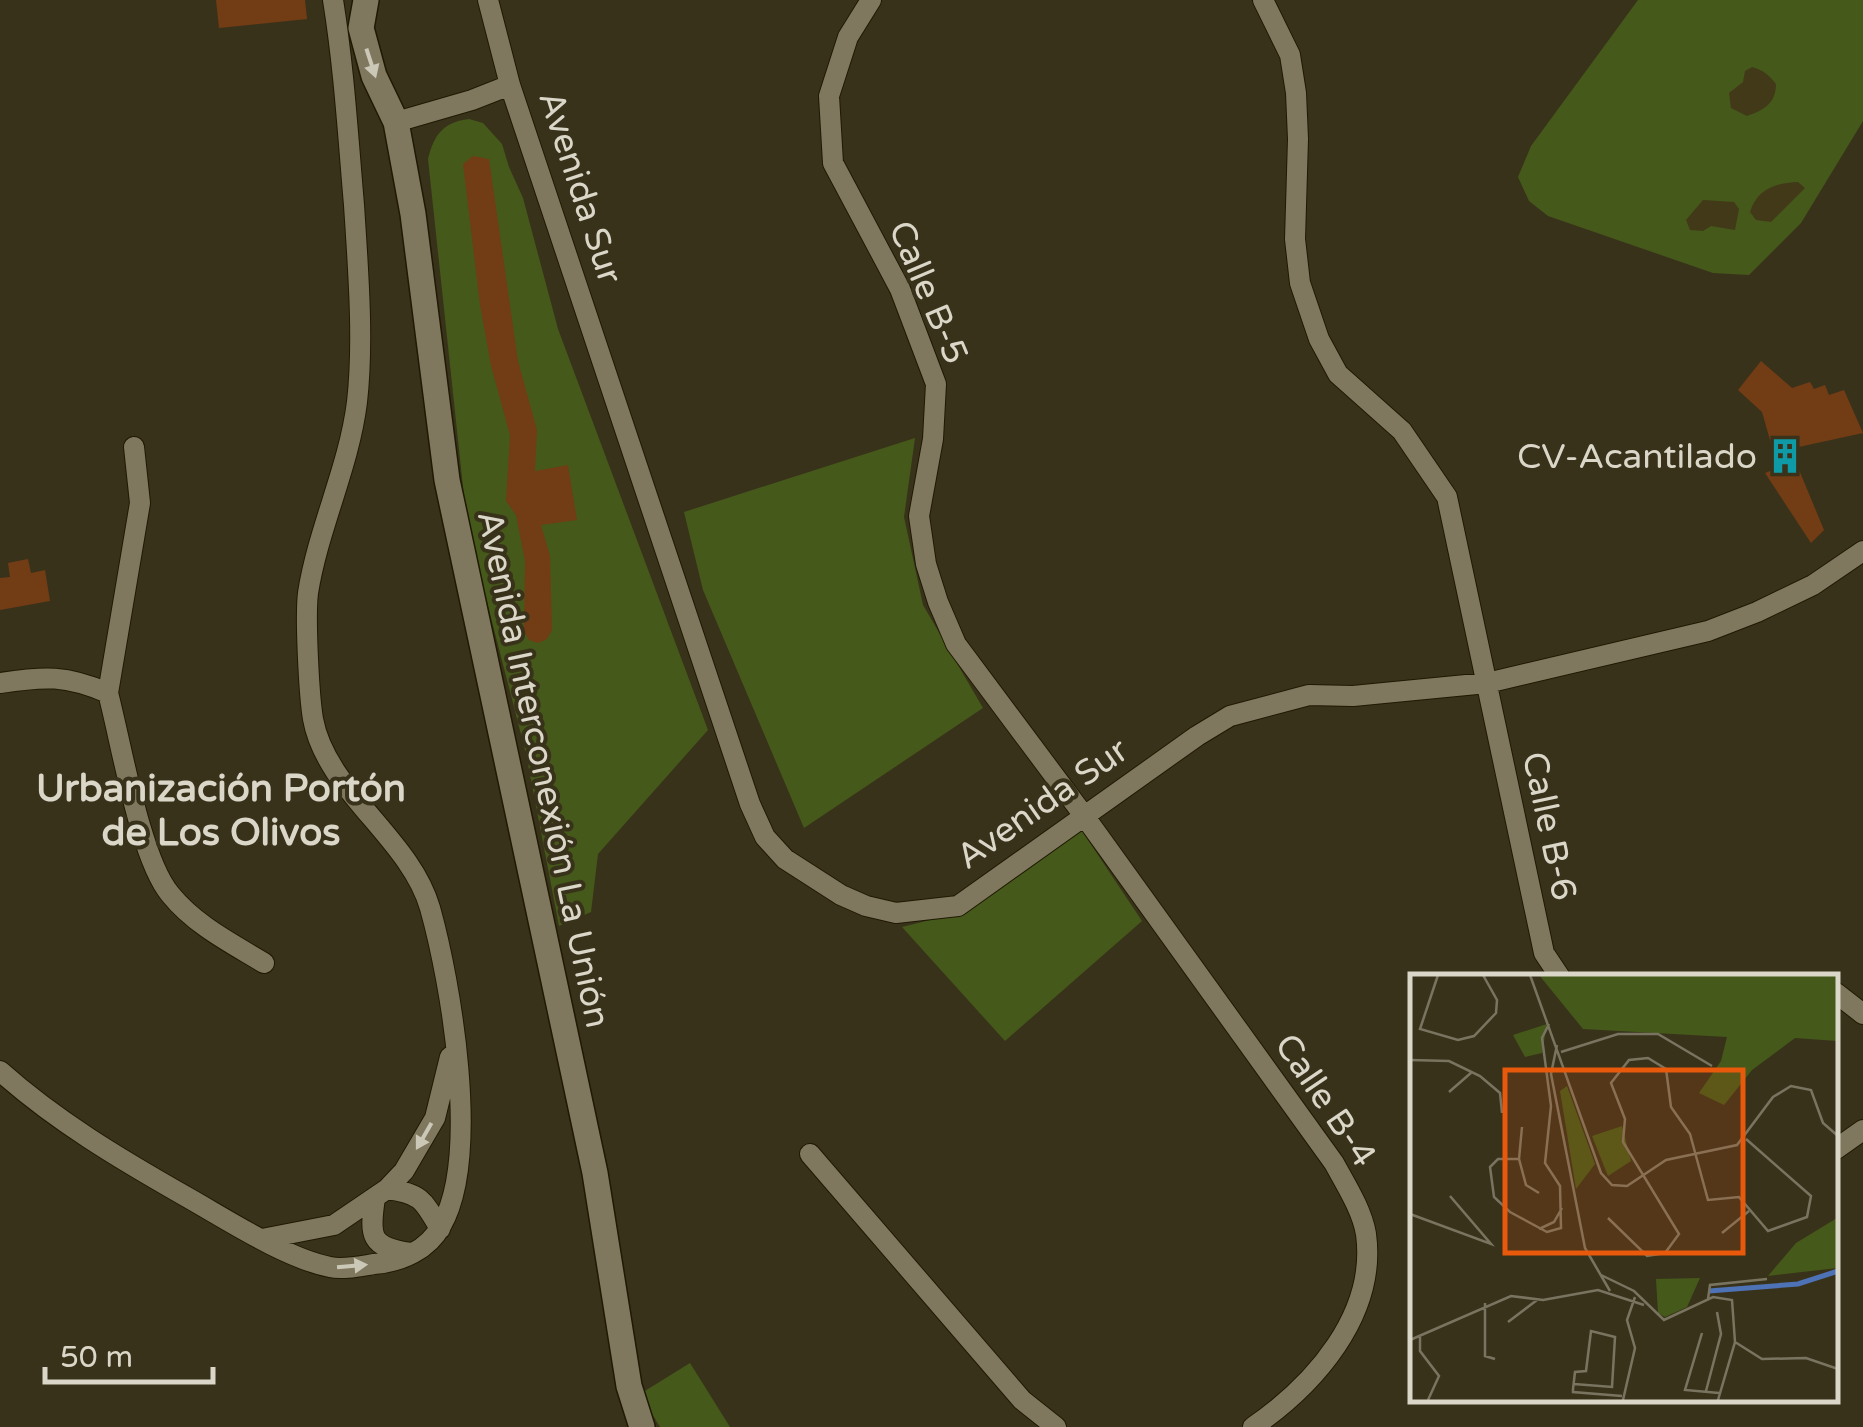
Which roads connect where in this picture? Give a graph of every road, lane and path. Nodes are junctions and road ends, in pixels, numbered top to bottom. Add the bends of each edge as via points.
1 (333, 0) edge
2 (366, 0) edge
3 (488, 0) edge
4 (870, 0) edge
5 (1263, 0) edge
6 (510, 85) junction
7 (396, 122) junction
8 (134, 447) dead end
9 (1863, 551) edge
10 (0, 683) edge
11 (1487, 683) junction
12 (108, 693) junction
13 (1085, 817) junction
14 (264, 963) dead end
15 (1558, 974) edge
16 (1838, 995) edge
17 (1863, 1014) edge
18 (454, 1044) junction
19 (0, 1071) edge
20 (1863, 1130) edge
21 (1838, 1148) edge
22 (810, 1154) dead end
23 (381, 1194) junction
24 (440, 1229) junction
25 (260, 1239) junction
26 (413, 1253) junction
27 (642, 1427) edge
28 (1056, 1427) edge
29 (1254, 1427) edge

1 - 18 street via 359,276 357,403 308,596 314,721 328,758 406,860 428,902
2 -> 7 street via 361,28 367,55
3 - 6 street, Avenida Sur
4 - 13 street, Calle B-5 via 848,37 829,96 833,163 900,290 936,384 919,516 926,564 956,644
5 - 11 street via 1290,56 1296,94 1300,284 1338,374 1402,430 1447,497
6 - 7 street
6 - 13 street, Avenida Sur via 765,837 785,859 841,895 896,912 958,906
7 - 27 street, Avenida Interconexión La Unión via 447,480 595,1173 629,1386
8 - 12 street via 140,503
9 - 11 street, Avenida Sur via 1812,585 1708,630
10 - 12 street via 77,679
11 - 13 street, Avenida Sur via 1309,695 1263,705 1197,736
11 - 15 street, Calle B-6 via 1544,952
12 - 14 street via 151,862 169,894 207,929
13 - 29 street, Calle B-4 via 1334,1163 1366,1234 1365,1278 1354,1315 1310,1381
16 - 17 street
18 -> 23 street via 434,1118 404,1170
18 - 24 street via 458,1175
19 - 25 street via 42,1108
20 - 21 street
22 - 28 street via 1022,1400
23 - 24 street via 412,1192
23 - 25 street via 334,1225
23 - 26 street via 370,1226 374,1238 385,1249
24 - 26 street
25 -> 26 street via 332,1268 392,1263

